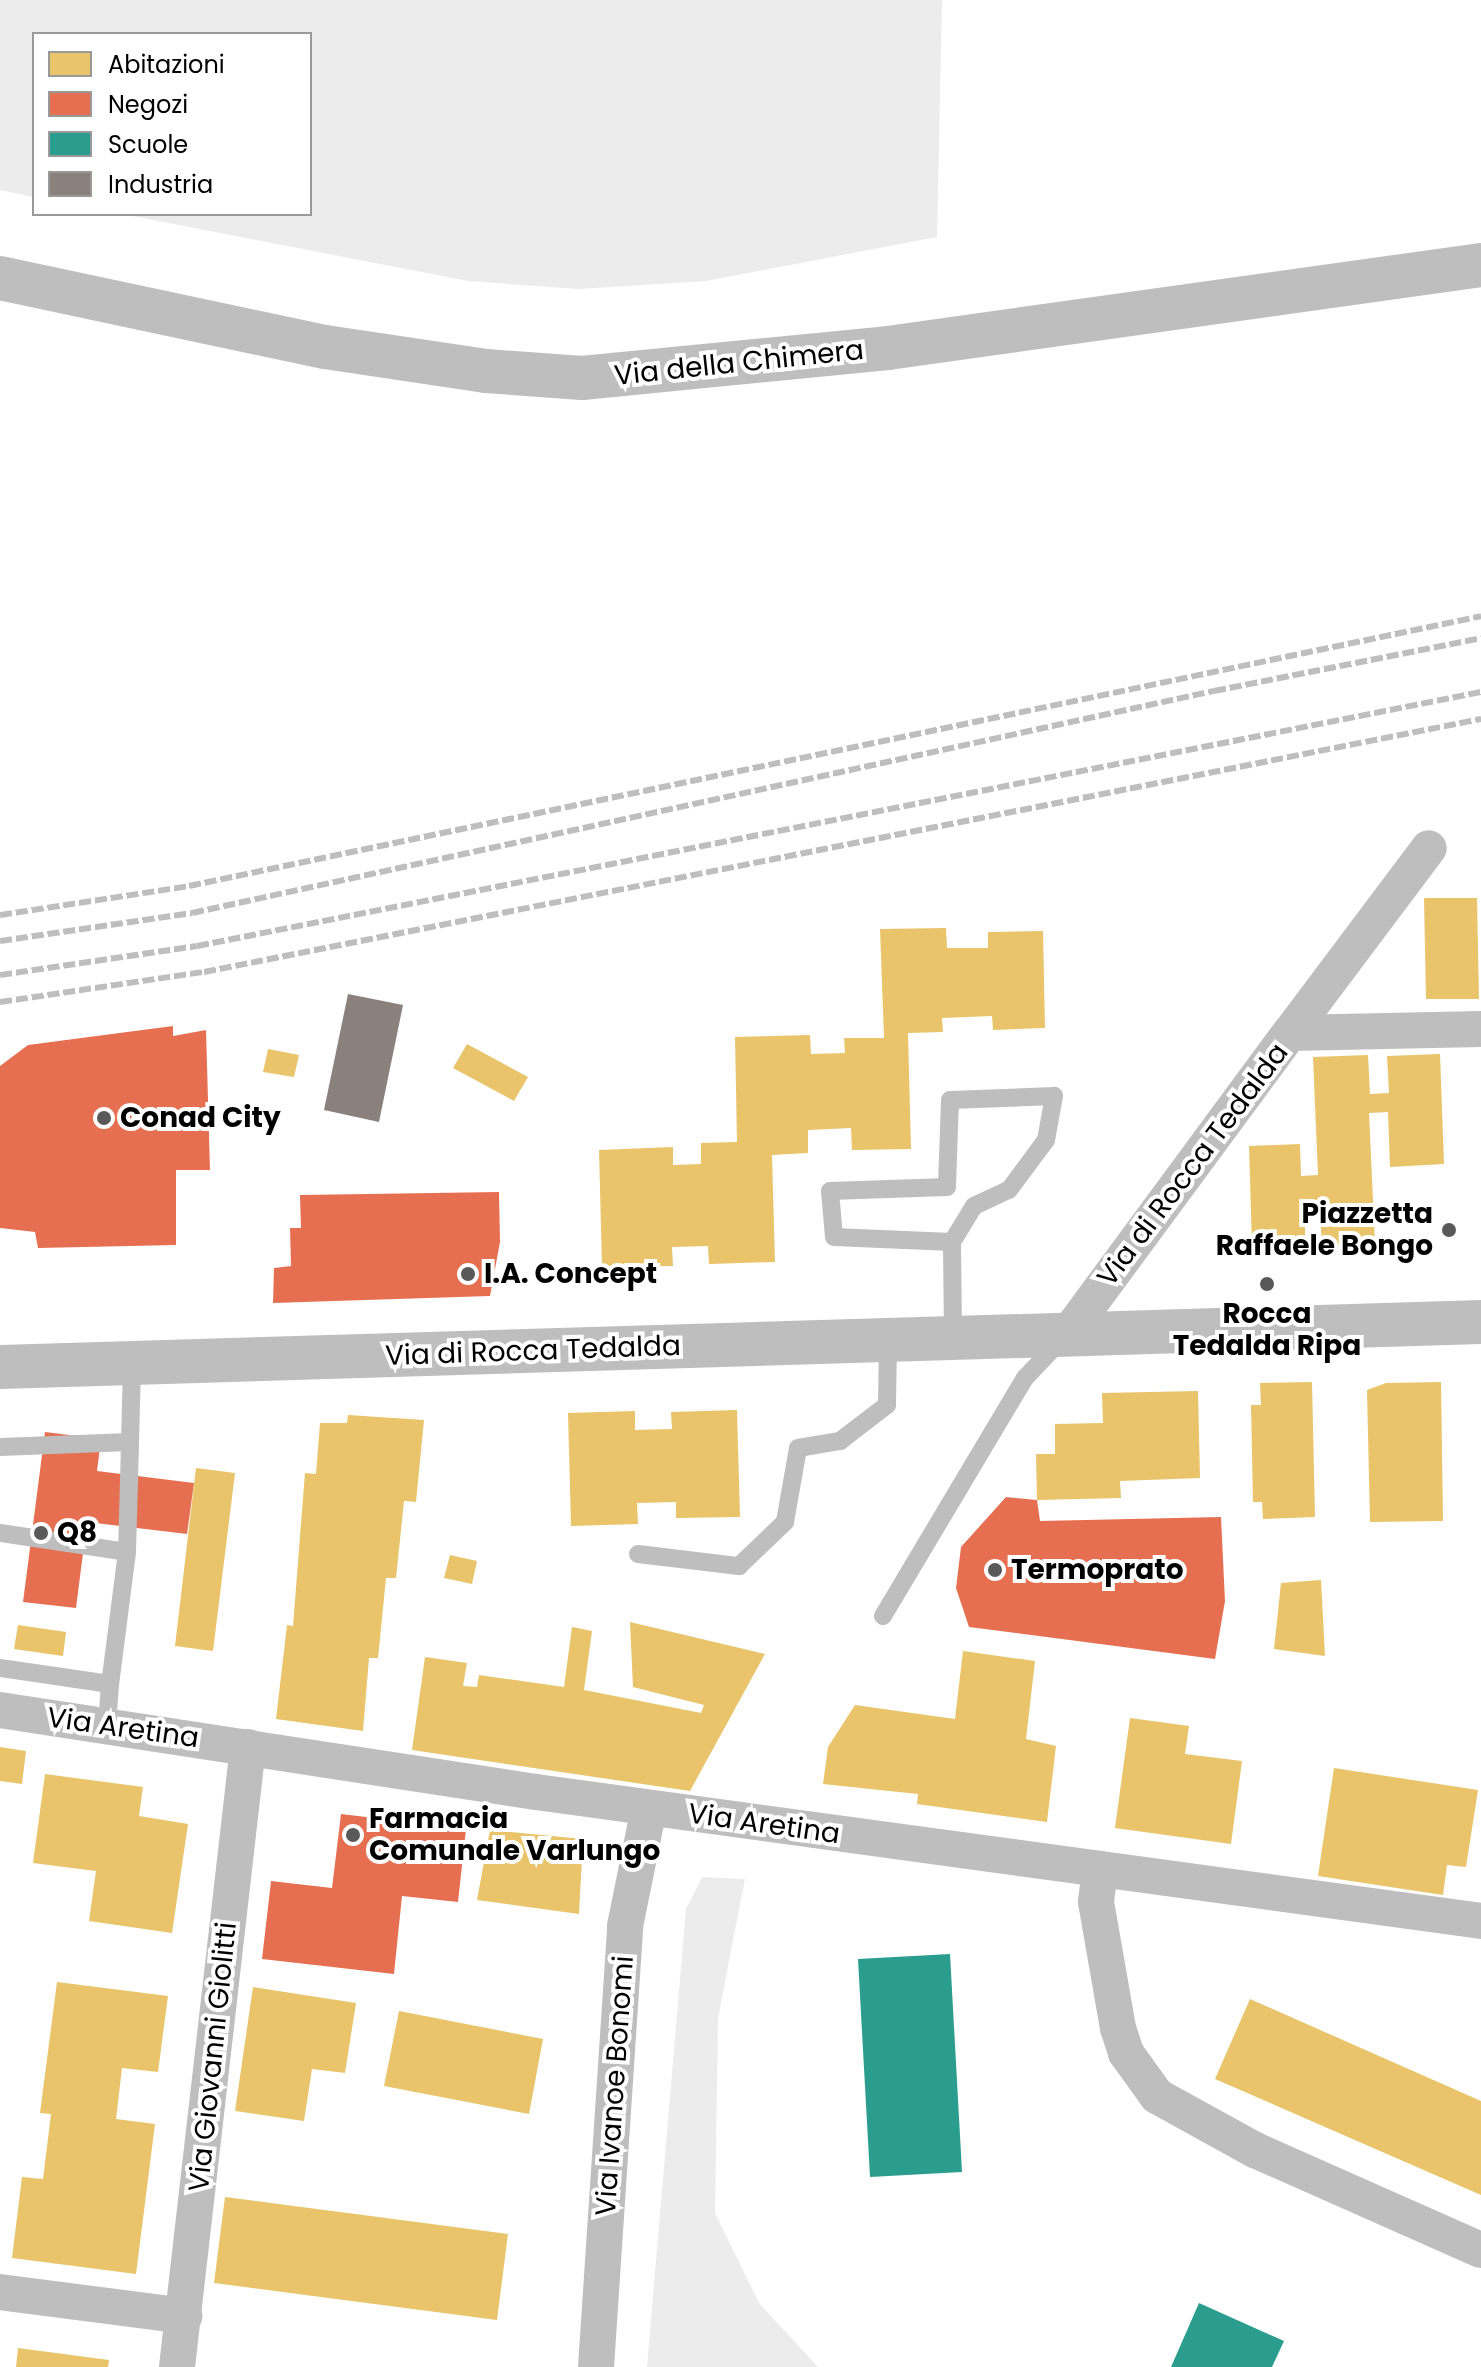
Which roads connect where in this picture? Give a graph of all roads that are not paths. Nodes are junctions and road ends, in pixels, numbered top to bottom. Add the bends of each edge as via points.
1 (1481, 265) edge
2 (0, 278) edge
3 (1429, 848) dead end
4 (1481, 1029) edge
5 (1290, 1033) junction
6 (947, 1187) junction
7 (974, 1206) junction
8 (952, 1242) junction
9 (1481, 1322) edge
10 (1067, 1335) junction
11 (953, 1337) junction
12 (888, 1340) junction
13 (132, 1363) junction
14 (0, 1367) edge
15 (130, 1442) junction
16 (0, 1447) edge
17 (0, 1533) edge
18 (127, 1552) junction
19 (638, 1554) dead end
20 (883, 1616) dead end
21 (0, 1668) edge
22 (110, 1684) junction
23 (0, 1710) edge
24 (107, 1726) junction
25 (248, 1747) junction
26 (649, 1808) junction
27 (1100, 1869) junction
28 (1481, 1921) edge
29 (1481, 2250) edge
30 (0, 2292) edge
31 (184, 2316) junction
32 (177, 2367) edge
33 (596, 2367) edge

1 - 2 street, Via della Chimera via 888,348 582,378 498,372 325,347
3 - 5 street
4 - 5 street, Via di Rocca Tedalda
5 - 10 street, Via di Rocca Tedalda
6 - 7 lane
6 - 7 lane via 950,1100 1054,1096 1046,1140 1009,1190
6 - 8 lane via 830,1191 834,1237
7 - 8 lane
8 - 11 lane
9 - 10 street, Via di Rocca Tedalda
10 - 11 street, Via di Rocca Tedalda
10 - 20 lane via 1025,1378
11 - 12 street, Via di Rocca Tedalda
12 - 13 street, Via di Rocca Tedalda
12 - 19 lane via 887,1405 840,1441 798,1448 785,1522 739,1566
13 - 14 street, Via di Rocca Tedalda
13 - 15 lane
15 - 16 lane
15 - 18 lane
17 - 18 lane
18 - 22 lane
21 - 22 lane
22 - 24 lane
23 - 24 street, Via Aretina
24 - 25 street, Via Aretina
25 - 26 street, Via Aretina
25 - 31 street, Via Giovanni Giolitti
26 - 27 street, Via Aretina
26 - 33 street, Via Ivanoe Bonomi via 625,1926
27 - 28 street, Via Aretina
27 - 29 street via 1096,1902 1118,2028 1135,2067 1157,2096 1255,2150
30 - 31 street
31 - 32 street, Via Giovanni Giolitti

